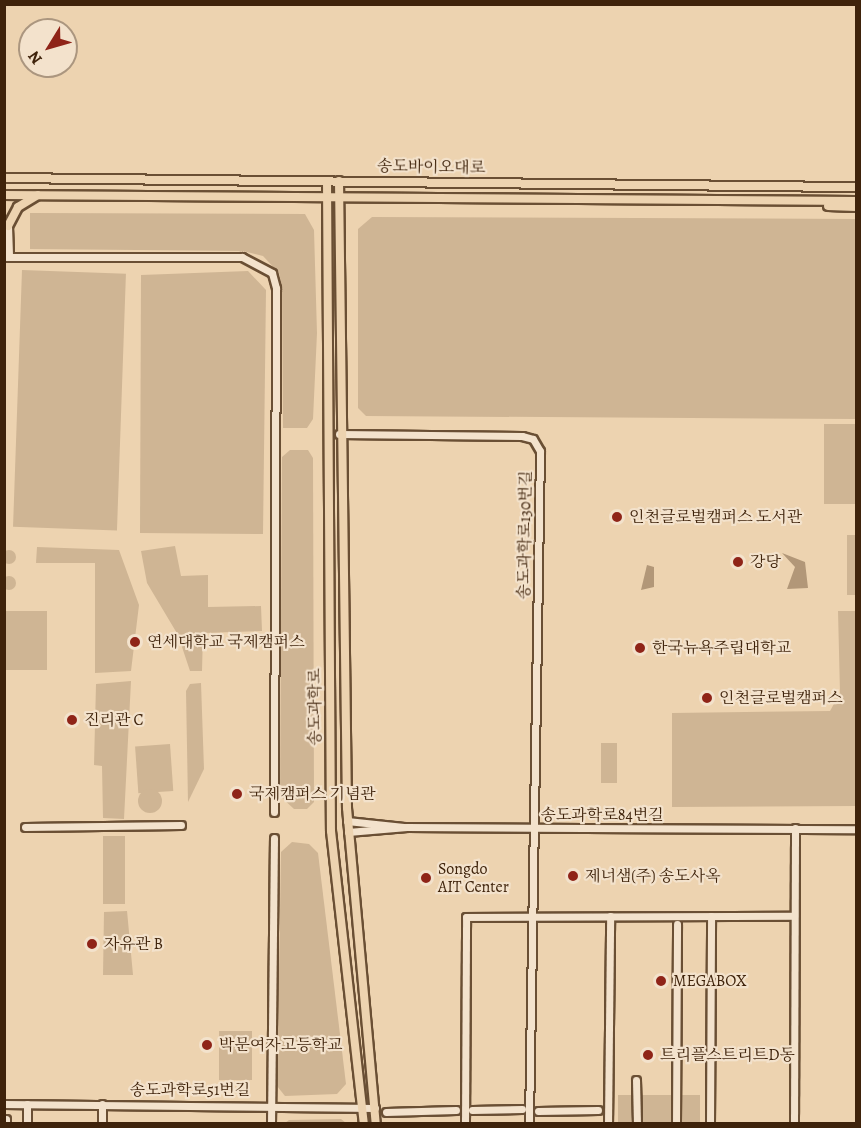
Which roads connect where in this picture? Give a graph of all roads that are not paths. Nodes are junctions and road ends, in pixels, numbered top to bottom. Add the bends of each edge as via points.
1 (4, 178) edge
2 (327, 181) junction
3 (339, 181) junction
4 (856, 187) edge
5 (4, 195) edge
6 (39, 195) junction
7 (327, 195) junction
8 (339, 195) junction
9 (774, 200) junction
10 (856, 201) edge
11 (856, 207) edge
12 (4, 212) edge
13 (8, 226) junction
14 (7, 257) edge
15 (339, 434) junction
16 (274, 812) dead end
17 (347, 821) junction
18 (181, 825) dead end
19 (25, 827) dead end
20 (407, 827) junction
21 (534, 828) junction
22 (795, 828) junction
23 (856, 829) edge
24 (348, 832) junction
25 (274, 838) dead end
26 (610, 916) junction
27 (711, 916) junction
28 (794, 916) junction
29 (530, 917) junction
30 (677, 924) dead end
31 (636, 1080) dead end
32 (4, 1104) edge
33 (27, 1104) junction
34 (102, 1104) junction
35 (271, 1104) junction
36 (362, 1107) junction
37 (375, 1108) junction
38 (522, 1109) dead end
39 (456, 1110) dead end
40 (472, 1110) dead end
41 (598, 1110) dead end
42 (538, 1111) dead end
43 (386, 1112) dead end
44 (27, 1124) edge
45 (102, 1124) edge
46 (271, 1124) edge
47 (364, 1124) edge
48 (376, 1124) edge
49 (465, 1124) edge
50 (529, 1124) edge
51 (608, 1124) edge
52 (637, 1124) edge
53 (676, 1124) edge
54 (710, 1124) edge
55 (794, 1124) edge

1 - 2 main road, 송도바이오대로
2 - 3 main road, 송도바이오대로
2 - 7 main road, 송도과학로
3 - 4 main road, 송도바이오대로
3 - 8 main road, 송도과학로
5 - 6 main road, 송도바이오대로
6 - 7 main road, 송도바이오대로
6 - 13 main road via 18,207
7 - 8 main road, 송도바이오대로
7 - 36 main road, 송도과학로 via 331,831
8 - 9 main road, 송도바이오대로
8 - 15 main road, 송도과학로
9 - 10 main road, 송도바이오대로
9 - 11 main road
12 - 13 main road
13 - 14 street
14 - 16 street via 242,257 269,269 276,288
15 - 17 main road, 송도과학로
15 - 21 street, 송도과학로130번길 via 522,436 533,439 540,451
17 - 20 street
17 - 24 main road, 송도과학로
18 - 19 street
20 - 21 street, 송도과학로84번길
20 - 24 street, 송도과학로84번길
21 - 22 street, 송도과학로84번길
21 - 29 street, 송도과학로130번길
22 - 23 street, 송도과학로84번길
22 - 28 street
24 - 37 main road, 송도과학로
25 - 35 street
26 - 27 street
26 - 29 street
26 - 51 street
27 - 28 street
27 - 54 street
28 - 55 street
29 - 49 street via 466,916
29 - 50 street, 송도과학로130번길
30 - 53 street
31 - 52 street
32 - 33 street, 송도과학로51번길
33 - 34 street, 송도과학로51번길
33 - 44 street
34 - 35 street, 송도과학로51번길
34 - 45 street
35 - 36 street, 송도과학로51번길
35 - 46 street
36 - 37 street, 송도과학로51번길
36 - 47 main road, 송도과학로
37 - 48 main road, 송도과학로
38 - 40 street
39 - 43 street
41 - 42 street

